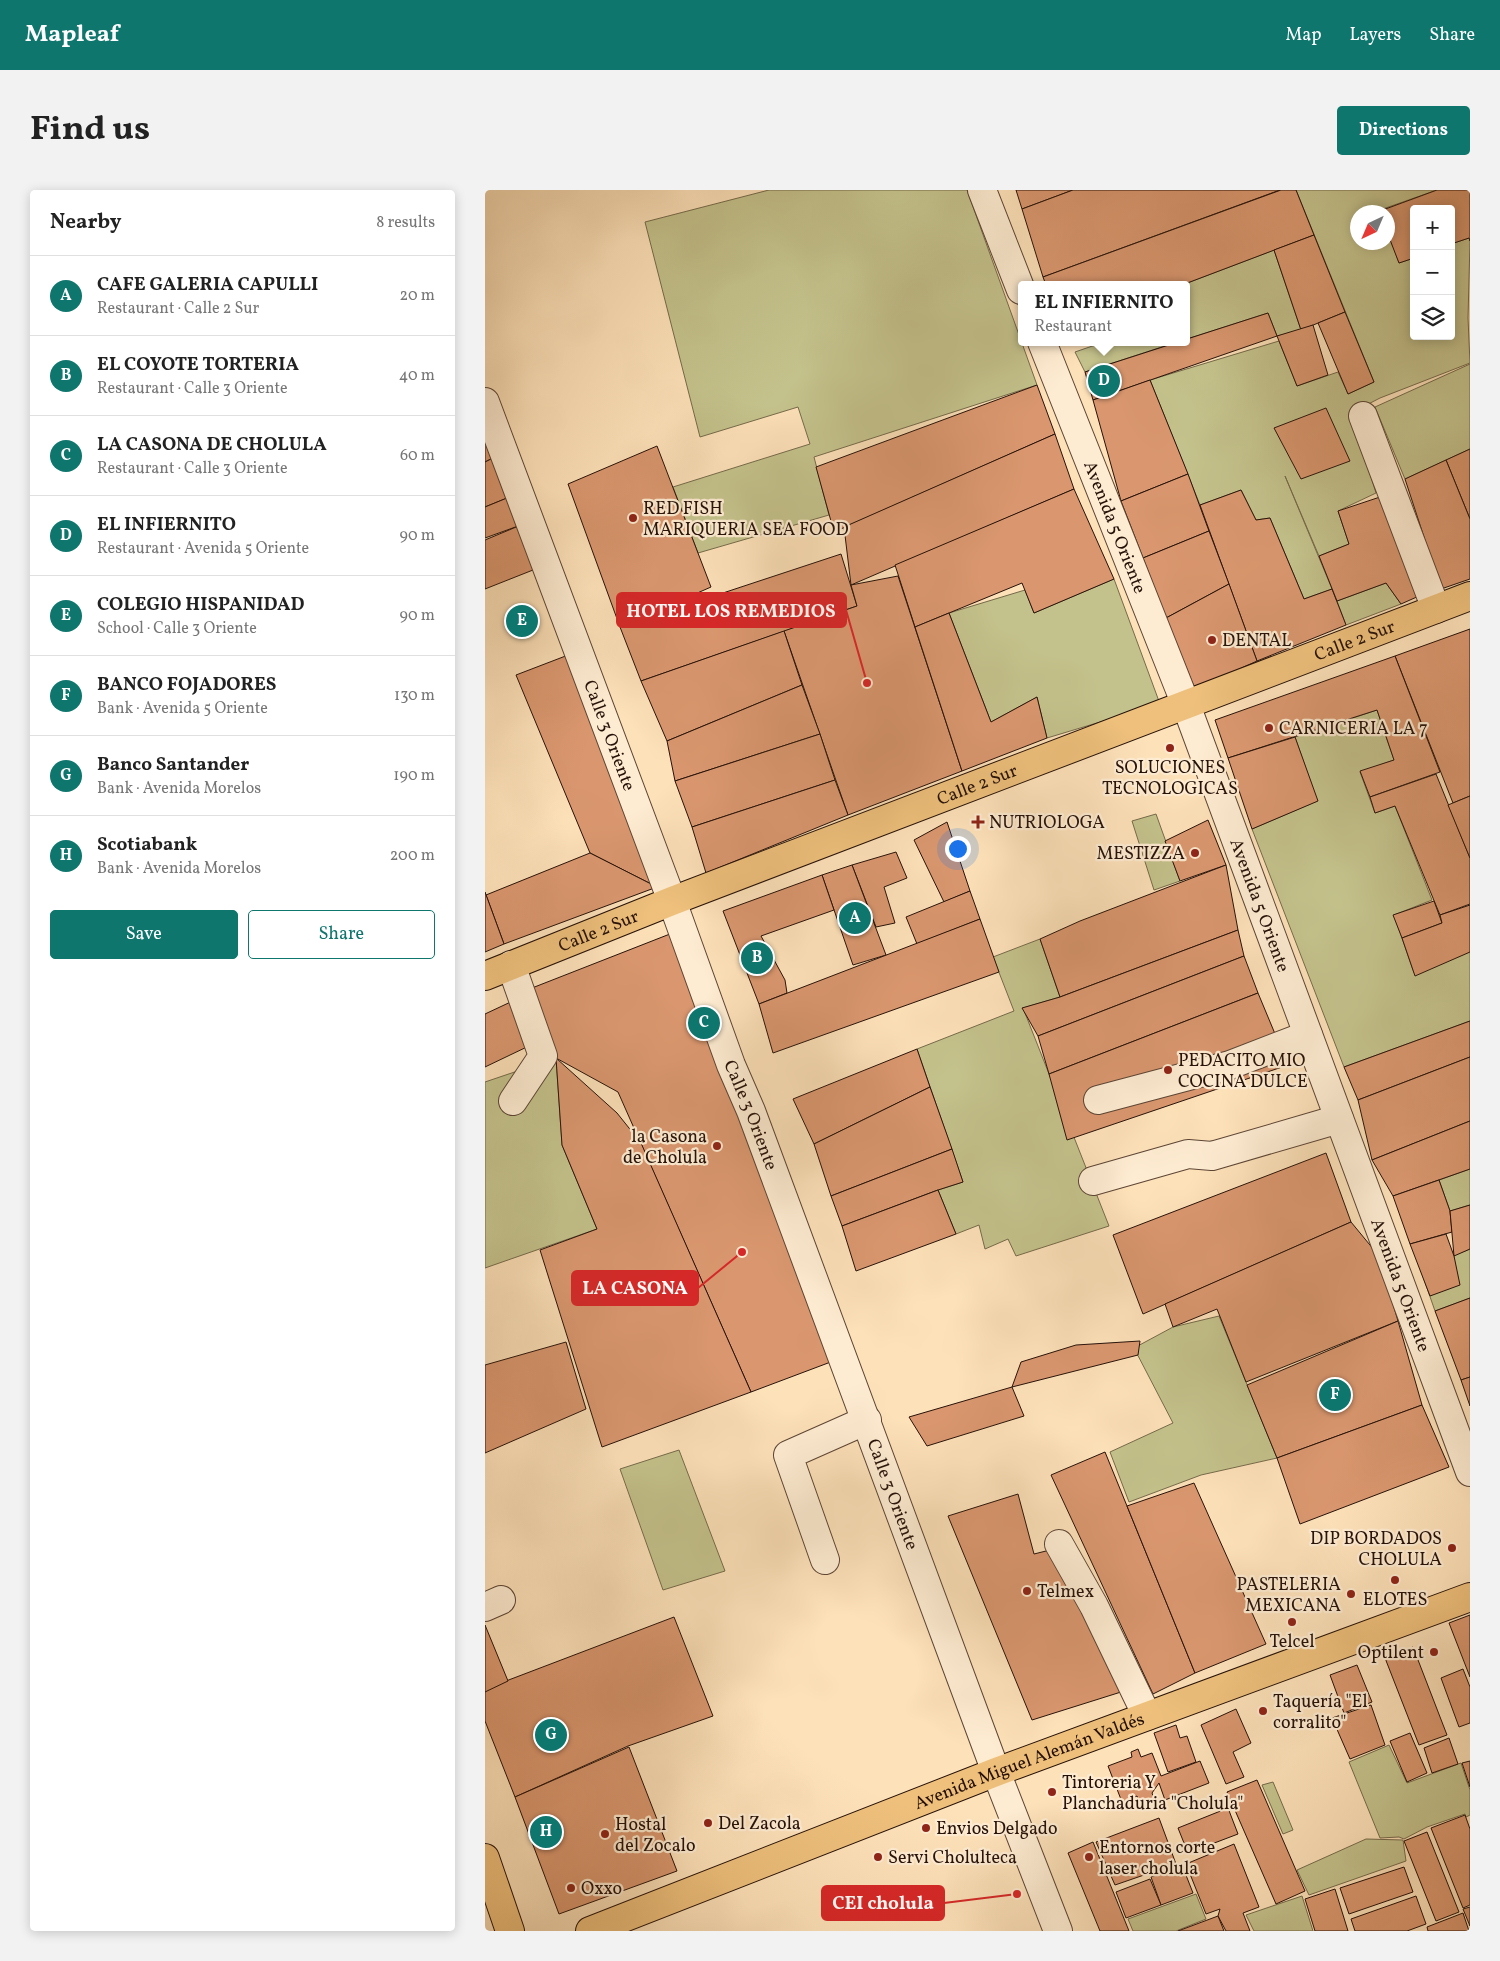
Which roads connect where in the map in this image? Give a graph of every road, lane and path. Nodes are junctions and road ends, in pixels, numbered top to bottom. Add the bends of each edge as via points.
1 (982, 190) edge
2 (1018, 282) edge
3 (1044, 346) edge
4 (485, 402) edge
5 (1363, 416) dead end
6 (1470, 596) edge
7 (1436, 609) junction
8 (1186, 705) junction
9 (672, 901) junction
10 (511, 965) junction
11 (485, 976) edge
12 (1308, 1035) junction
13 (513, 1100) dead end
14 (1098, 1100) dead end
15 (1339, 1119) junction
16 (1093, 1181) dead end
17 (867, 1420) junction
18 (1470, 1472) edge
19 (1059, 1544) dead end
20 (825, 1560) dead end
21 (1470, 1597) edge
22 (1147, 1716) junction
23 (996, 1772) junction
24 (485, 1858) edge
25 (510, 1931) edge
26 (590, 1931) edge
27 (1058, 1931) edge

1 - 2 street
3 - 8 street, Avenida 5 Oriente
4 - 9 street, Calle 3 Oriente
5 - 7 street
6 - 7 main road, Calle 2 Sur
7 - 8 main road, Calle 2 Sur
8 - 9 main road, Calle 2 Sur
8 - 12 street, Avenida 5 Oriente
9 - 10 main road, Calle 2 Sur
9 - 17 street, Calle 3 Oriente
10 - 11 main road, Calle 2 Sur
10 - 13 street via 543,1056
12 - 14 street via 1230,1065
12 - 15 street, Avenida 5 Oriente
15 - 16 street via 1212,1156 1188,1154
15 - 18 street, Avenida 5 Oriente
17 - 20 street via 789,1455
17 - 23 street, Calle 3 Oriente
19 - 22 street via 1094,1606
21 - 22 main road, Avenida Miguel Alemán Valdés
22 - 23 main road, Avenida Miguel Alemán Valdés
23 - 26 main road, Avenida Miguel Alemán Valdés
23 - 27 street, Calle 3 Oriente
24 - 25 main road

